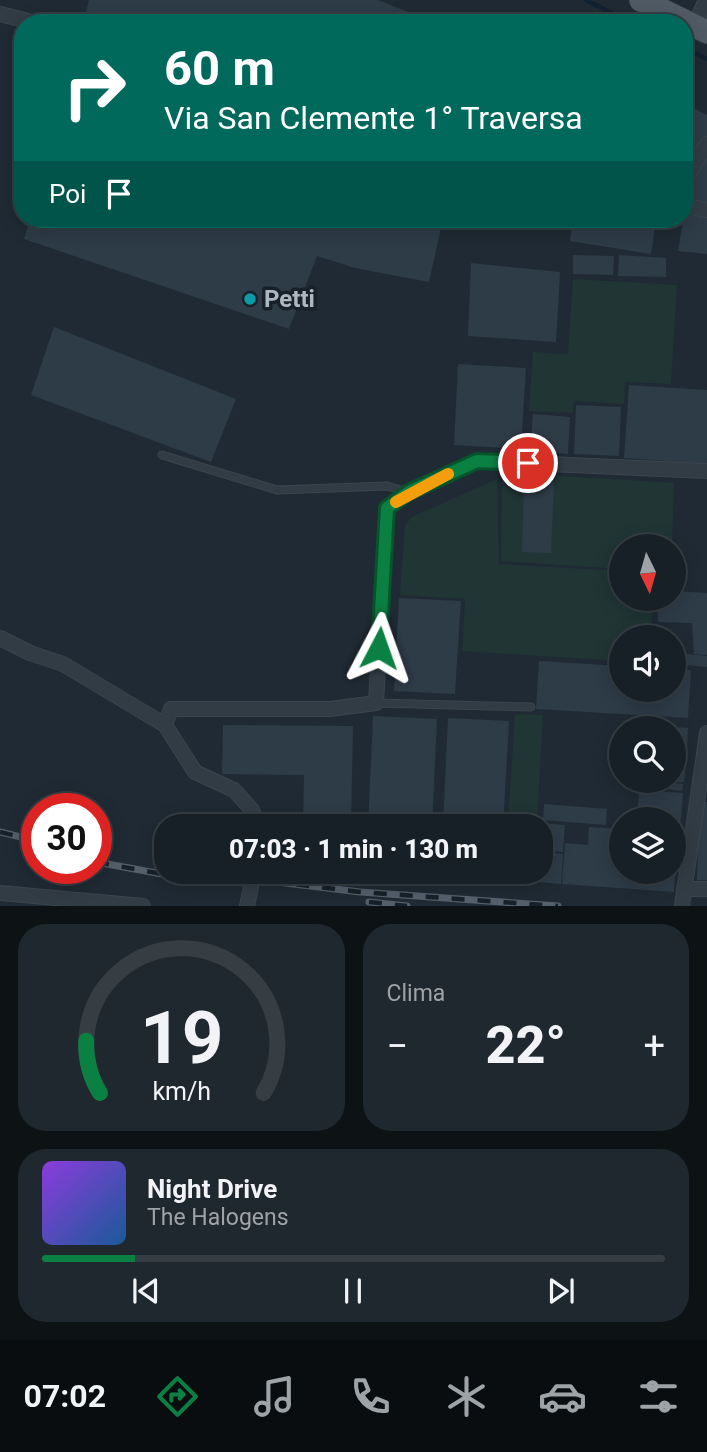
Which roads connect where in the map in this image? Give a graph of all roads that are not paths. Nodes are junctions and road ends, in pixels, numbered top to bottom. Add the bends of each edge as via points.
1 (641, 0) edge
2 (706, 0) edge
3 (670, 14) edge
4 (701, 29) edge
5 (707, 144) edge
6 (693, 167) edge
7 (162, 455) dead end
8 (707, 471) edge
9 (409, 492) junction
10 (0, 638) edge
11 (376, 703) junction
12 (531, 707) dead end
13 (165, 725) junction
14 (707, 733) edge
15 (253, 814) edge
16 (252, 884) edge
17 (684, 889) junction
18 (707, 889) edge
19 (0, 893) edge
20 (143, 906) edge
21 (247, 906) edge
22 (682, 906) edge

1 - 3 main road
2 - 4 street
5 - 6 street
7 - 9 lane via 276,490 387,486
8 - 9 street via 477,461
9 - 11 street via 387,508
10 - 13 street via 63,664
11 - 12 lane
11 - 13 street via 330,709 172,709
13 - 15 street via 195,772 234,790
14 - 17 street
16 - 21 street
17 - 18 street
17 - 22 street
19 - 20 street

